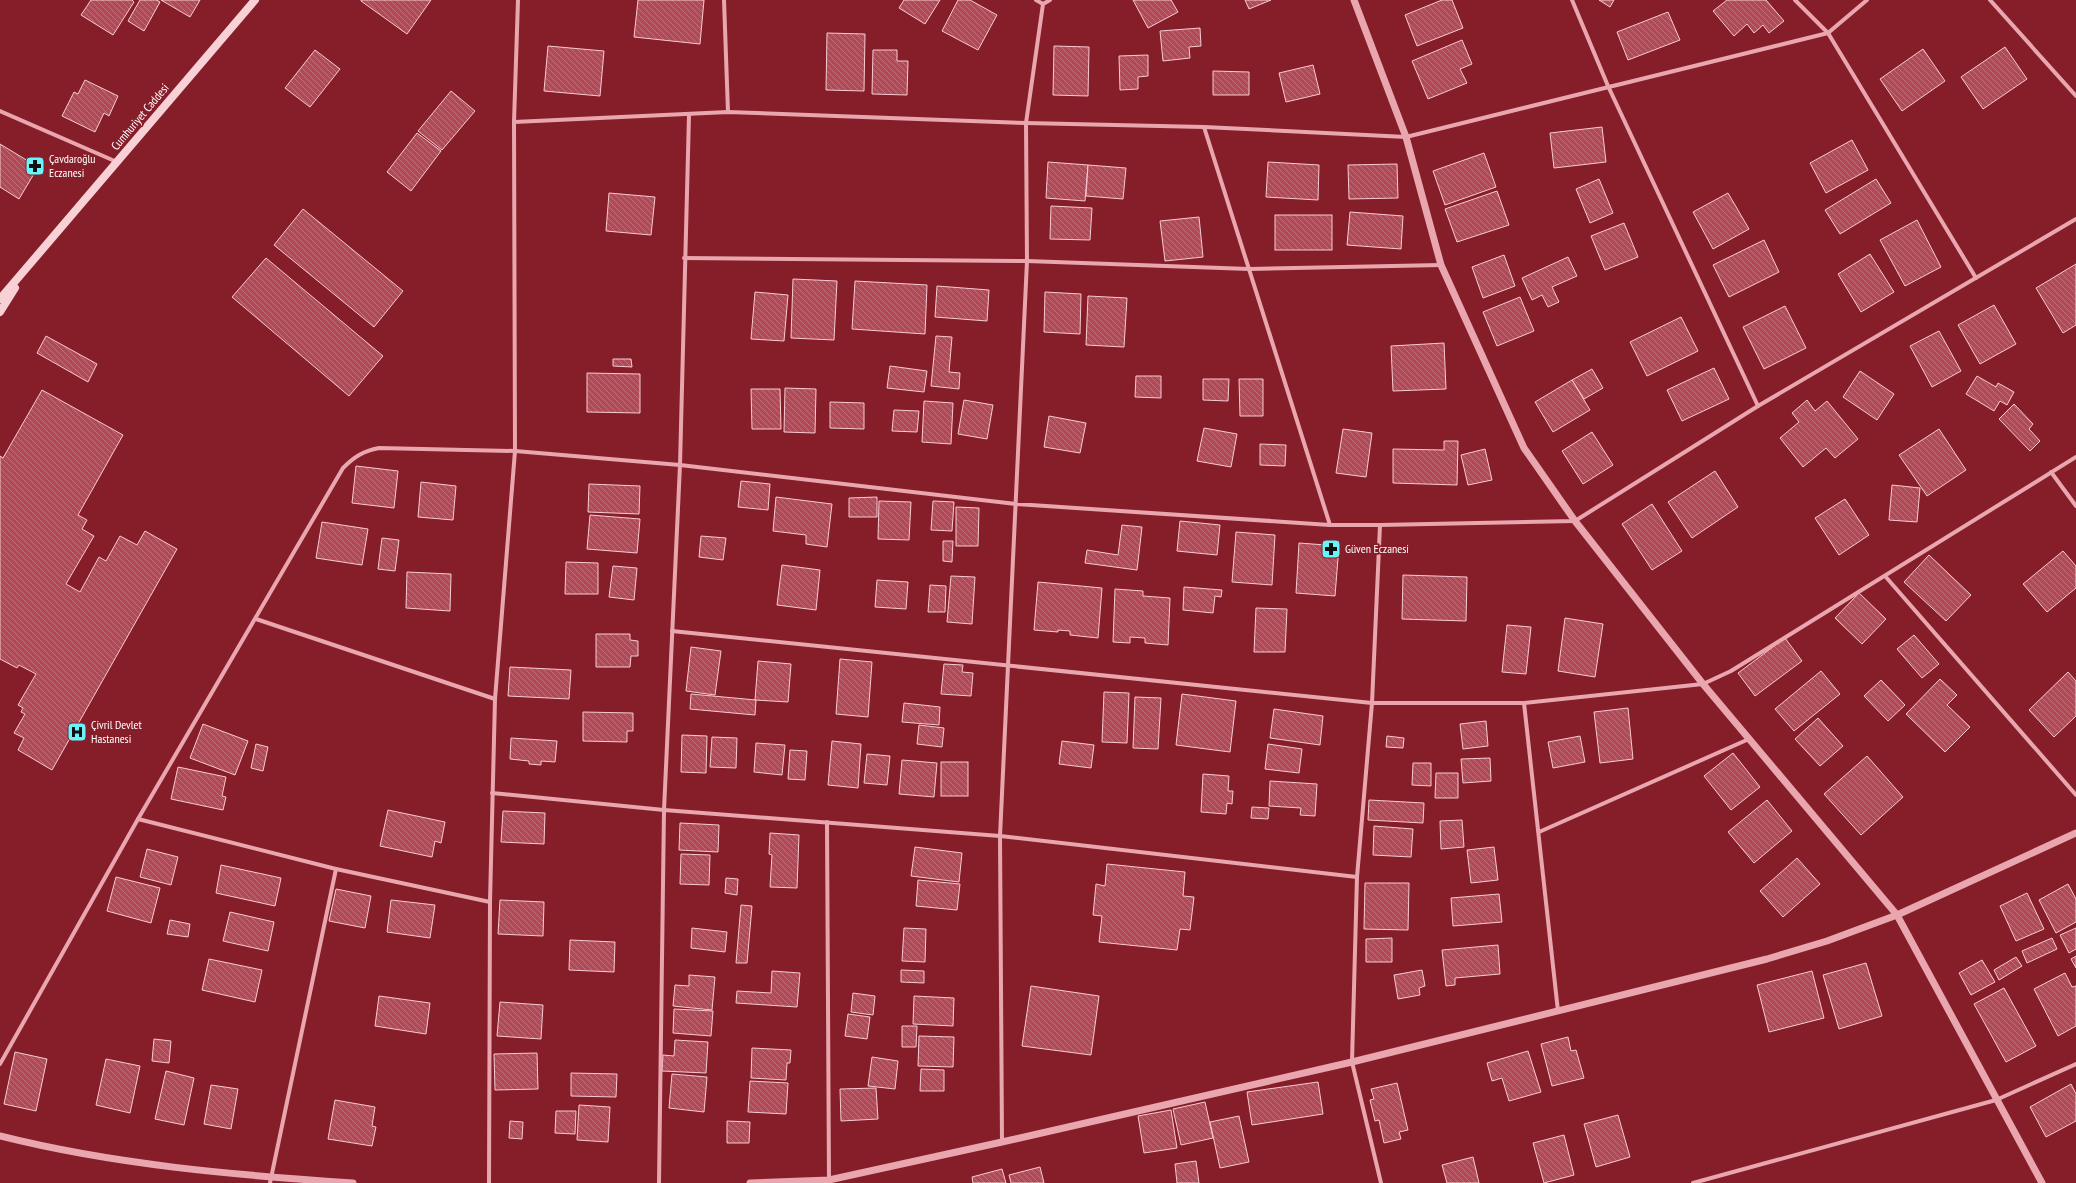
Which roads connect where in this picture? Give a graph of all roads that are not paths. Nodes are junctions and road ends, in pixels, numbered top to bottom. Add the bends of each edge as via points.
1 (255, 0) edge
2 (518, 0) edge
3 (724, 0) edge
4 (1036, 0) edge
5 (1050, 0) edge
6 (1354, 0) edge
7 (1572, 0) edge
8 (1795, 0) edge
9 (1867, 0) edge
10 (1990, 0) edge
11 (1043, 4) junction
12 (1828, 33) junction
13 (1608, 86) junction
14 (2076, 96) edge
15 (0, 111) edge
16 (728, 112) junction
17 (689, 115) junction
18 (514, 122) junction
19 (1026, 123) junction
20 (1204, 127) junction
21 (1406, 137) junction
22 (118, 162) junction
23 (2076, 219) edge
24 (684, 258) junction
25 (1027, 261) junction
26 (1441, 265) junction
27 (27, 268) junction
28 (1249, 269) junction
29 (1976, 278) junction
30 (0, 299) edge
31 (0, 312) edge
32 (1758, 406) junction
33 (516, 451) junction
34 (2076, 457) edge
35 (680, 465) junction
36 (2051, 472) junction
37 (1016, 504) junction
38 (2076, 506) edge
39 (1575, 520) junction
40 (1330, 525) junction
41 (1380, 525) junction
42 (1885, 576) junction
43 (256, 619) junction
44 (672, 631) junction
45 (1008, 666) junction
46 (1703, 684) junction
47 (495, 699) junction
48 (1372, 703) junction
49 (1524, 703) junction
50 (1749, 739) junction
51 (492, 793) junction
52 (2076, 795) edge
53 (664, 810) junction
54 (138, 819) junction
55 (827, 822) junction
56 (1539, 832) junction
57 (2076, 833) edge
58 (1000, 836) junction
59 (336, 869) junction
60 (1357, 877) junction
61 (490, 902) junction
62 (1897, 915) junction
63 (1558, 1011) junction
64 (1352, 1062) junction
65 (0, 1064) edge
66 (2076, 1064) edge
67 (1996, 1100) junction
68 (0, 1136) edge
69 (1002, 1142) junction
70 (270, 1180) edge
71 (829, 1181) edge
72 (353, 1183) edge
73 (489, 1183) edge
74 (659, 1183) edge
75 (750, 1183) edge
76 (1381, 1183) edge
77 (1693, 1183) edge
78 (2042, 1183) edge

1 - 22 main road, Cumhuriyet Caddesi
2 - 18 street
3 - 16 street
4 - 11 street
5 - 11 street
6 - 21 street
7 - 13 street
8 - 12 street
9 - 12 street
10 - 14 street
11 - 19 street
12 - 13 street
12 - 29 street
13 - 21 street
13 - 32 street
15 - 22 street
16 - 17 street
16 - 19 street
17 - 18 street
17 - 24 street
18 - 33 street
19 - 20 street
19 - 25 street
20 - 21 street
20 - 28 street
21 - 26 street
22 - 27 main road, Cumhuriyet Caddesi
23 - 29 street
24 - 25 street
24 - 35 street
25 - 28 street
25 - 37 street
26 - 28 street
26 - 39 street via 1524,448
27 - 30 main road, Cumhuriyet Caddesi
27 - 31 main road, Cumhuriyet Caddesi
28 - 40 street
29 - 32 street
32 - 39 street
33 - 35 street
33 - 43 street via 379,448 353,457 343,468
33 - 47 street
34 - 36 street
35 - 37 street
35 - 44 street
36 - 38 street
36 - 42 street
37 - 40 street
37 - 45 street
39 - 41 street
39 - 46 street
40 - 41 street
41 - 48 street
42 - 46 street via 1731,671
42 - 52 street
43 - 47 street
43 - 54 street
44 - 45 street
44 - 53 street
45 - 48 street
45 - 58 street
46 - 49 street
46 - 50 street
47 - 51 street
48 - 49 street
48 - 60 street
49 - 56 street
50 - 56 street
50 - 62 street
51 - 53 street
51 - 61 street
53 - 55 street
53 - 74 street
54 - 59 street
54 - 65 street
55 - 58 street
55 - 71 street
56 - 63 street
57 - 62 street
58 - 60 street
58 - 69 street
59 - 61 street
59 - 70 street
60 - 64 street
61 - 73 street
62 - 63 street via 1827,941 1782,954
62 - 67 street
63 - 64 street
64 - 69 street
64 - 76 street
66 - 67 street
67 - 77 street
67 - 78 street
68 - 70 street via 38,1146 109,1158
69 - 71 street
70 - 72 street
71 - 75 street

